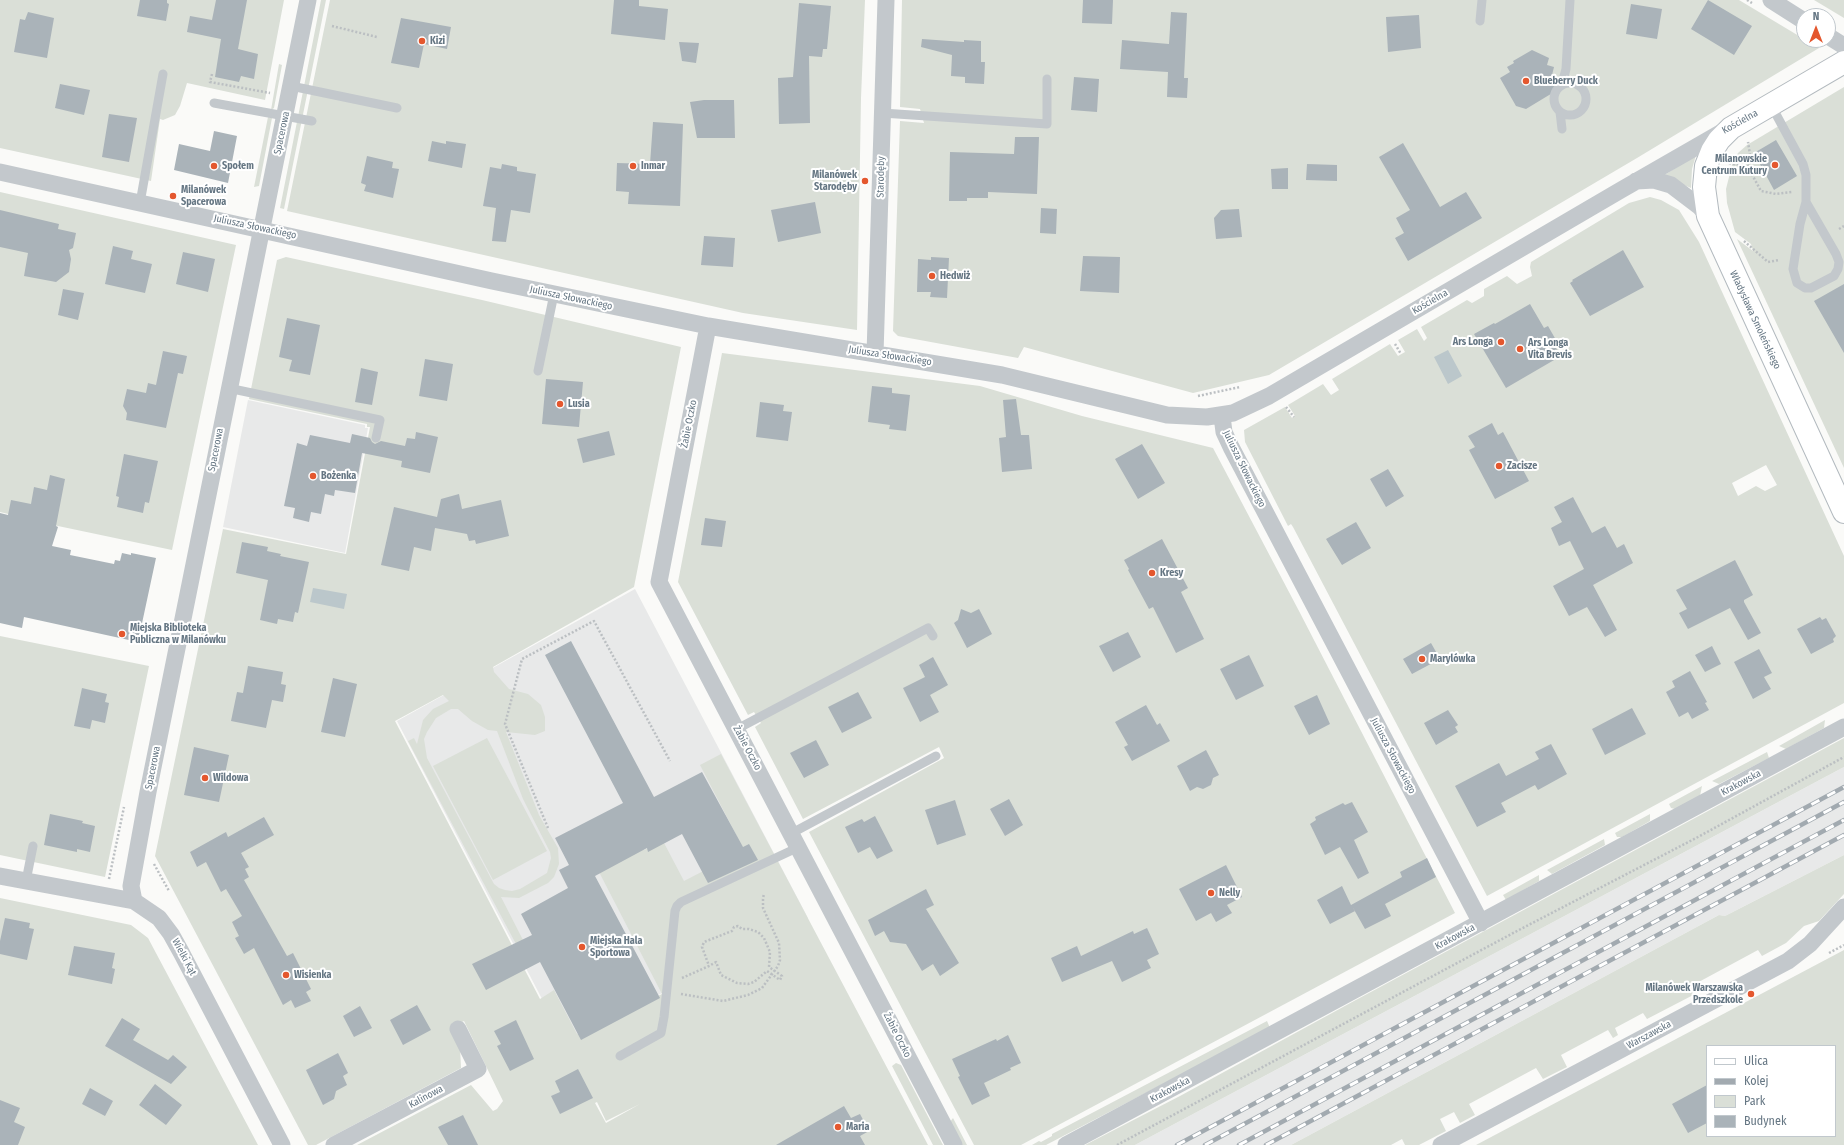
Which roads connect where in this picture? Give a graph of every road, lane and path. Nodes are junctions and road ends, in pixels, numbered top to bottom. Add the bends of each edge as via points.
1 (308, 0) edge
2 (886, 0) edge
3 (1482, 0) edge
4 (1570, 0) edge
5 (1771, 0) edge
6 (1796, 16) edge
7 (1480, 21) dead end
8 (332, 26) dead end
9 (377, 37) dead end
10 (1844, 62) edge
11 (163, 74) dead end
12 (212, 74) dead end
13 (1047, 79) dead end
14 (1562, 84) junction
15 (272, 86) dead end
16 (291, 86) junction
17 (270, 94) junction
18 (214, 103) dead end
19 (1771, 105) junction
20 (397, 108) dead end
21 (1560, 112) junction
22 (266, 113) junction
23 (882, 113) junction
24 (285, 117) junction
25 (312, 121) dead end
26 (1562, 129) dead end
27 (1738, 134) junction
28 (1729, 159) dead end
29 (1727, 163) junction
30 (1748, 167) junction
31 (1726, 169) dead end
32 (0, 172) edge
33 (1636, 181) junction
34 (1806, 191) junction
35 (1806, 202) junction
36 (140, 203) junction
37 (1708, 216) junction
38 (262, 229) junction
39 (554, 294) junction
40 (708, 326) junction
41 (1392, 338) dead end
42 (876, 354) junction
43 (1401, 354) dead end
44 (538, 370) dead end
45 (1241, 387) dead end
46 (228, 388) junction
47 (1194, 397) dead end
48 (1283, 401) dead end
49 (1222, 416) junction
50 (1294, 417) dead end
51 (376, 438) dead end
52 (1844, 512) edge
53 (933, 636) dead end
54 (1844, 727) edge
55 (737, 729) junction
56 (936, 756) dead end
57 (1844, 757) edge
58 (670, 761) dead end
59 (125, 805) dead end
60 (548, 828) dead end
61 (795, 840) junction
62 (33, 846) dead end
63 (150, 857) dead end
64 (0, 876) edge
65 (26, 882) junction
66 (109, 882) dead end
67 (169, 892) dead end
68 (764, 893) dead end
69 (134, 901) junction
70 (1844, 907) edge
71 (1481, 923) junction
72 (709, 966) junction
73 (772, 974) junction
74 (667, 988) junction
75 (458, 1029) dead end
76 (620, 1056) dead end
77 (282, 1145) edge
78 (334, 1145) edge
79 (954, 1145) edge
80 (1066, 1145) edge
81 (1117, 1145) edge
82 (1441, 1145) edge

1 - 16 street, Spacerowa
2 - 23 street, Starodęby
3 - 7 lane
4 - 14 lane via 1566,69
5 - 6 street
8 - 9 path
10 - 19 street, Kościelna
11 - 36 lane
12 - 17 path via 210,82
13 - 23 lane via 1047,124
14 - 21 lane via 1554,99
14 - 21 lane via 1572,82 1581,87 1586,95 1586,102 1581,112 1576,115 1565,115
15 - 17 path
16 - 20 lane
16 - 24 street, Spacerowa
17 - 22 path
18 - 22 lane
19 - 27 street, Kościelna
19 - 34 lane via 1803,164
21 - 26 lane
22 - 24 lane
23 - 42 street, Starodęby
24 - 25 lane
24 - 38 street, Spacerowa
27 - 30 path via 1748,139 1751,161
27 - 33 street, Kościelna
27 - 37 street, Władysława Smoleńskiego via 1719,140 1706,166 1704,187
28 - 29 path
29 - 30 path
29 - 31 path
30 - 34 path via 1761,191 1776,194
32 - 36 street, Juliusza Słowackiego
33 - 37 street, Kościelna via 1654,180 1671,185
33 - 49 street, Kościelna via 1269,396 1244,409
34 - 35 lane
35 - 35 lane via 1839,262 1834,276 1811,288 1805,288 1797,283 1793,269
36 - 38 street, Juliusza Słowackiego
37 - 52 street, Władysława Smoleńskiego
38 - 39 street, Juliusza Słowackiego
38 - 46 street, Spacerowa
39 - 40 street, Juliusza Słowackiego
39 - 44 lane
40 - 42 street, Juliusza Słowackiego
40 - 55 street, Żabie Oczko via 660,582
41 - 43 path
42 - 49 street, Juliusza Słowackiego via 1002,375 1167,415
45 - 47 path
46 - 51 lane via 380,420
46 - 69 street, Spacerowa via 134,868 131,886
48 - 50 path
49 - 71 street, Juliusza Słowackiego via 1224,432 1231,447
53 - 55 lane via 928,628
54 - 71 street, Krakowska
55 - 61 street, Żabie Oczko
56 - 61 lane
57 - 81 path
58 - 60 path via 594,621 522,658 505,724
59 - 66 path
61 - 74 lane via 681,902 675,911
61 - 79 street, Żabie Oczko
62 - 65 lane
63 - 67 path
64 - 65 street, Wielki Kąt
65 - 69 street, Wielki Kąt
68 - 73 path via 763,908 779,943 780,951 778,966
69 - 77 street, Wielki Kąt via 159,918 171,934
70 - 82 street, Warszawska via 1806,948 1788,961
71 - 80 street, Krakowska
72 - 73 path via 716,962 721,975 741,984 754,982 767,971
72 - 73 path via 702,947 704,942 738,926 758,932 768,942 768,967 782,976 780,980
72 - 74 path
73 - 74 path via 762,988 731,1000 718,1001
74 - 76 lane via 661,1033
75 - 78 street, Kalinowa via 478,1069

